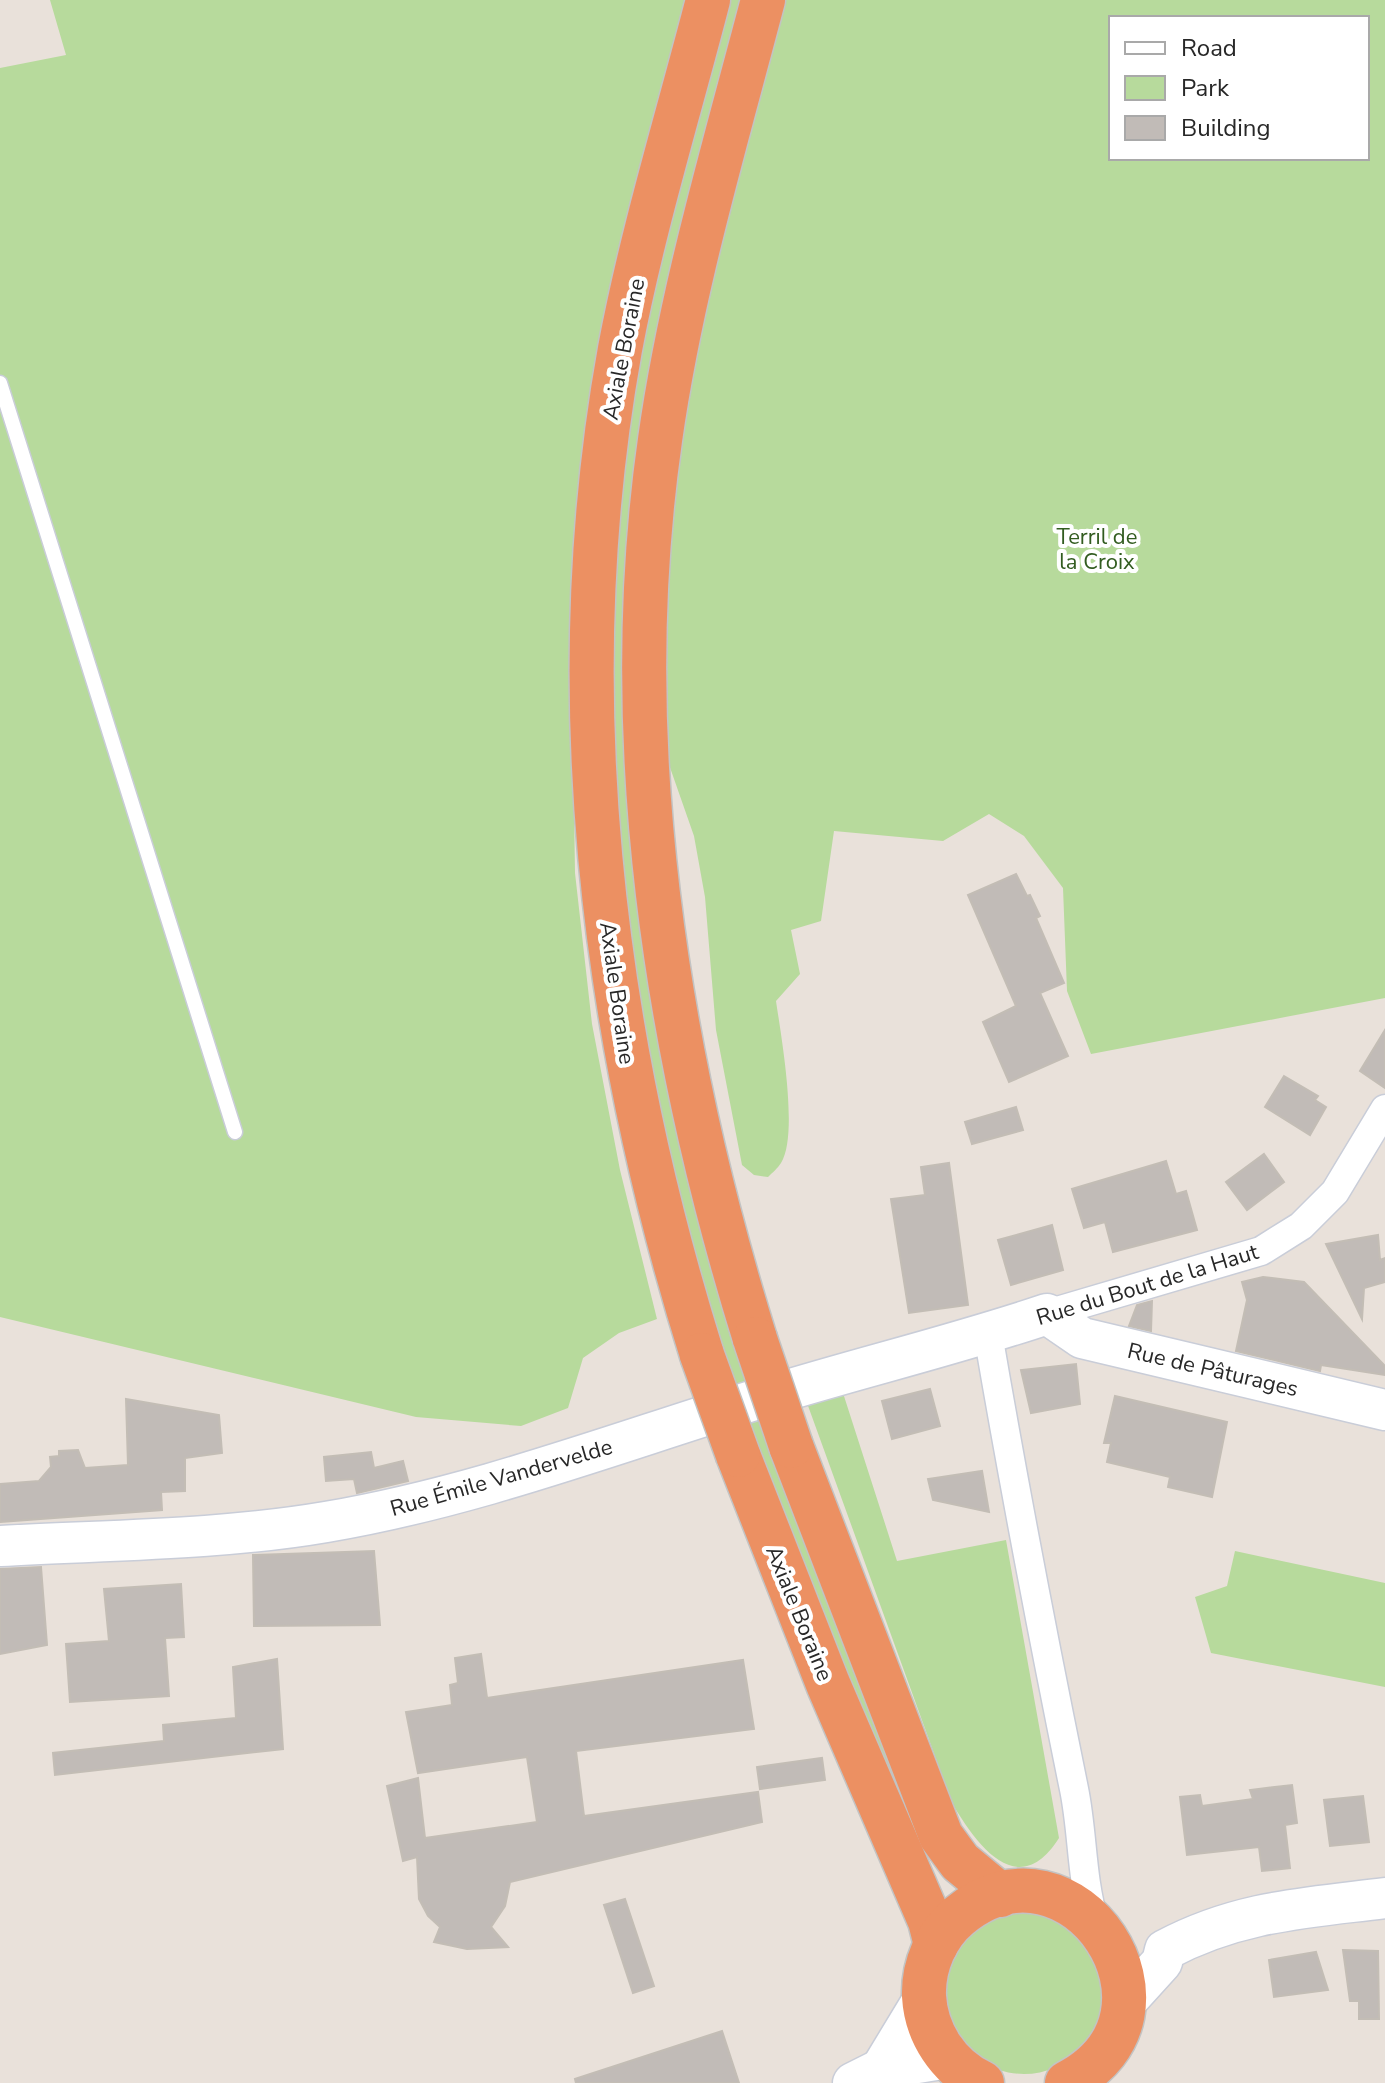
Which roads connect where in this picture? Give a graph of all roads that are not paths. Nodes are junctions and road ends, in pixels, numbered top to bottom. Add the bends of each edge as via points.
1 (708, 0) edge
2 (763, 0) edge
3 (0, 383) edge
4 (1385, 1109) edge
5 (235, 1132) dead end
6 (1047, 1314) junction
7 (988, 1334) junction
8 (1385, 1410) edge
9 (0, 1546) edge
10 (1081, 1849) junction
11 (1018, 1894) junction
12 (1385, 1898) edge
13 (1102, 1932) junction
14 (936, 1945) junction
15 (1165, 1950) junction
16 (924, 1998) junction
17 (1123, 2005) junction
18 (965, 2070) edge
19 (867, 2078) edge
20 (1067, 2083) edge

1 - 14 highway, Axiale Boraine, bridge via 620,349 596,551 596,826 629,1069 663,1220 702,1355 828,1684
2 - 11 highway, bridge via 673,354 650,531 648,745 662,923 700,1145 791,1446 941,1836 960,1862
3 - 5 lane
4 - 6 street, Rue du Bout de la Haut via 1335,1192 1301,1226 1261,1251
6 - 7 street, Rue du Bout de la Haut
6 - 8 street, Rue de Pâturages via 1082,1338
7 - 9 street, Rue Émile Vandervelde via 818,1380 554,1467 381,1512 282,1529
7 - 10 street via 1022,1536 1081,1823
10 - 11 street via 1069,1865
10 - 13 street
11 - 13 highway via 1071,1904
11 - 14 highway via 966,1911
12 - 15 street via 1250,1916 1211,1927
13 - 15 street
13 - 17 highway via 1121,1968
14 - 16 highway via 926,1971
15 - 17 street via 1162,1962
16 - 18 highway via 933,2034
16 - 19 street
17 - 20 highway via 1102,2056
18 - 19 street

